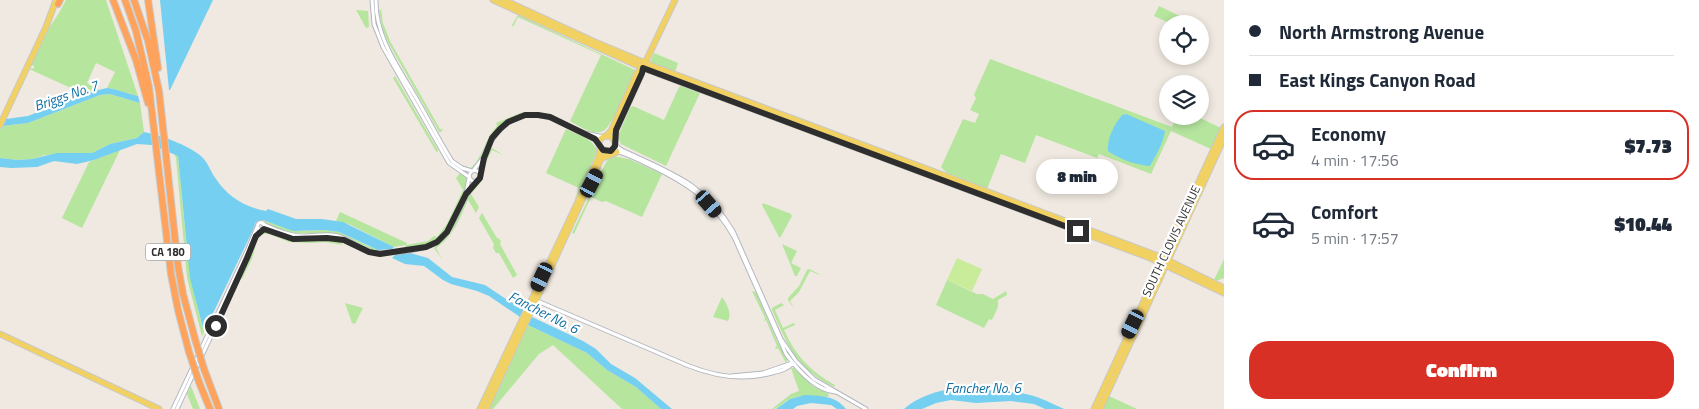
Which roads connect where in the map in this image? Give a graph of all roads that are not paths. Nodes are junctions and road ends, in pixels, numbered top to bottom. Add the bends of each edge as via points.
1 (113, 0) edge
2 (125, 0) edge
3 (134, 0) edge
4 (148, 0) edge
5 (372, 0) edge
6 (376, 0) edge
7 (493, 0) edge
8 (504, 0) edge
9 (675, 0) edge
10 (58, 1) edge
11 (559, 31) junction
12 (595, 42) junction
13 (644, 66) junction
14 (159, 91) junction
15 (711, 93) junction
16 (738, 98) junction
17 (0, 125) edge
18 (1224, 127) edge
19 (155, 130) junction
20 (585, 133) junction
21 (605, 136) junction
22 (1224, 138) edge
23 (615, 142) junction
24 (600, 146) junction
25 (859, 146) junction
26 (444, 151) junction
27 (612, 151) junction
28 (484, 158) junction
29 (472, 171) junction
30 (480, 174) junction
31 (469, 178) junction
32 (476, 182) junction
33 (466, 194) junction
34 (263, 224) junction
35 (257, 227) junction
36 (262, 229) junction
37 (1078, 231) junction
38 (1105, 236) junction
39 (344, 240) junction
40 (1165, 262) junction
41 (1224, 288) edge
42 (1224, 293) edge
43 (534, 299) junction
44 (1144, 301) junction
45 (1144, 313) junction
46 (1137, 315) junction
47 (526, 317) junction
48 (1136, 332) junction
49 (0, 334) edge
50 (510, 346) junction
51 (1120, 354) junction
52 (794, 362) junction
53 (503, 372) junction
54 (1114, 378) junction
55 (1098, 407) edge
56 (159, 409) edge
57 (173, 409) edge
58 (177, 409) edge
59 (210, 409) edge
60 (219, 409) edge
61 (480, 409) edge
62 (486, 409) edge
63 (866, 409) edge

1 - 19 highway via 138,67
2 - 19 highway, CA 180 via 146,70
3 - 14 highway, CA 180 via 148,41
4 - 14 highway via 159,69
5 - 26 street via 380,43
6 - 26 street via 384,41
7 - 11 main road
8 - 12 main road
9 - 13 main road
10 - 17 main road
11 - 12 main road
11 - 13 main road
12 - 13 main road
13 - 15 main road
13 - 16 main road
13 - 21 main road via 637,73 611,131
13 - 23 main road via 616,130
14 - 60 highway, CA 180, bridge via 178,266 195,339
15 - 16 main road
15 - 25 main road
16 - 25 main road
18 - 40 main road, SOUTH CLOVIS AVENUE
19 - 59 highway, CA 180, bridge via 178,310
20 - 21 street
20 - 24 street
20 - 28 street via 550,117 525,115 500,129 492,138
21 - 23 main road
21 - 24 main road via 600,140
22 - 40 main road, SOUTH CLOVIS AVENUE
23 - 27 main road
23 - 52 street via 620,148 690,183 717,207 733,231
24 - 27 main road via 604,151
24 - 43 main road via 599,155
25 - 37 main road
25 - 38 main road
26 - 29 street via 456,164
26 - 31 street via 452,166
27 - 43 main road via 602,157
27 - 52 street via 683,182 700,194 718,214 734,237 777,336
28 - 29 street
28 - 30 street
29 - 30 street
29 - 31 street
30 - 32 street
31 - 32 street
31 - 33 street
32 - 33 street
33 - 39 street via 450,228 440,240 426,247 380,254
34 - 35 street
34 - 36 street
34 - 39 street via 292,235 327,234
35 - 36 street
35 - 57 street
36 - 39 street via 293,239
36 - 58 street
37 - 38 main road
37 - 40 main road
38 - 40 main road
40 - 41 main road
40 - 42 main road
40 - 44 main road, SOUTH CLOVIS AVENUE
40 - 45 main road, SOUTH CLOVIS AVENUE
43 - 47 main road
43 - 52 street via 710,374 742,378 762,376
44 - 45 main road
44 - 46 main road, SOUTH CLOVIS AVENUE
45 - 48 main road, SOUTH CLOVIS AVENUE
46 - 48 main road
46 - 51 main road, SOUTH CLOVIS AVENUE
47 - 50 main road
47 - 53 main road
48 - 54 main road, SOUTH CLOVIS AVENUE
49 - 56 main road
50 - 53 main road
50 - 61 main road
51 - 54 main road
51 - 55 main road, SOUTH CLOVIS AVENUE
52 - 63 street via 814,379
53 - 62 main road
54 - 55 main road, SOUTH CLOVIS AVENUE

